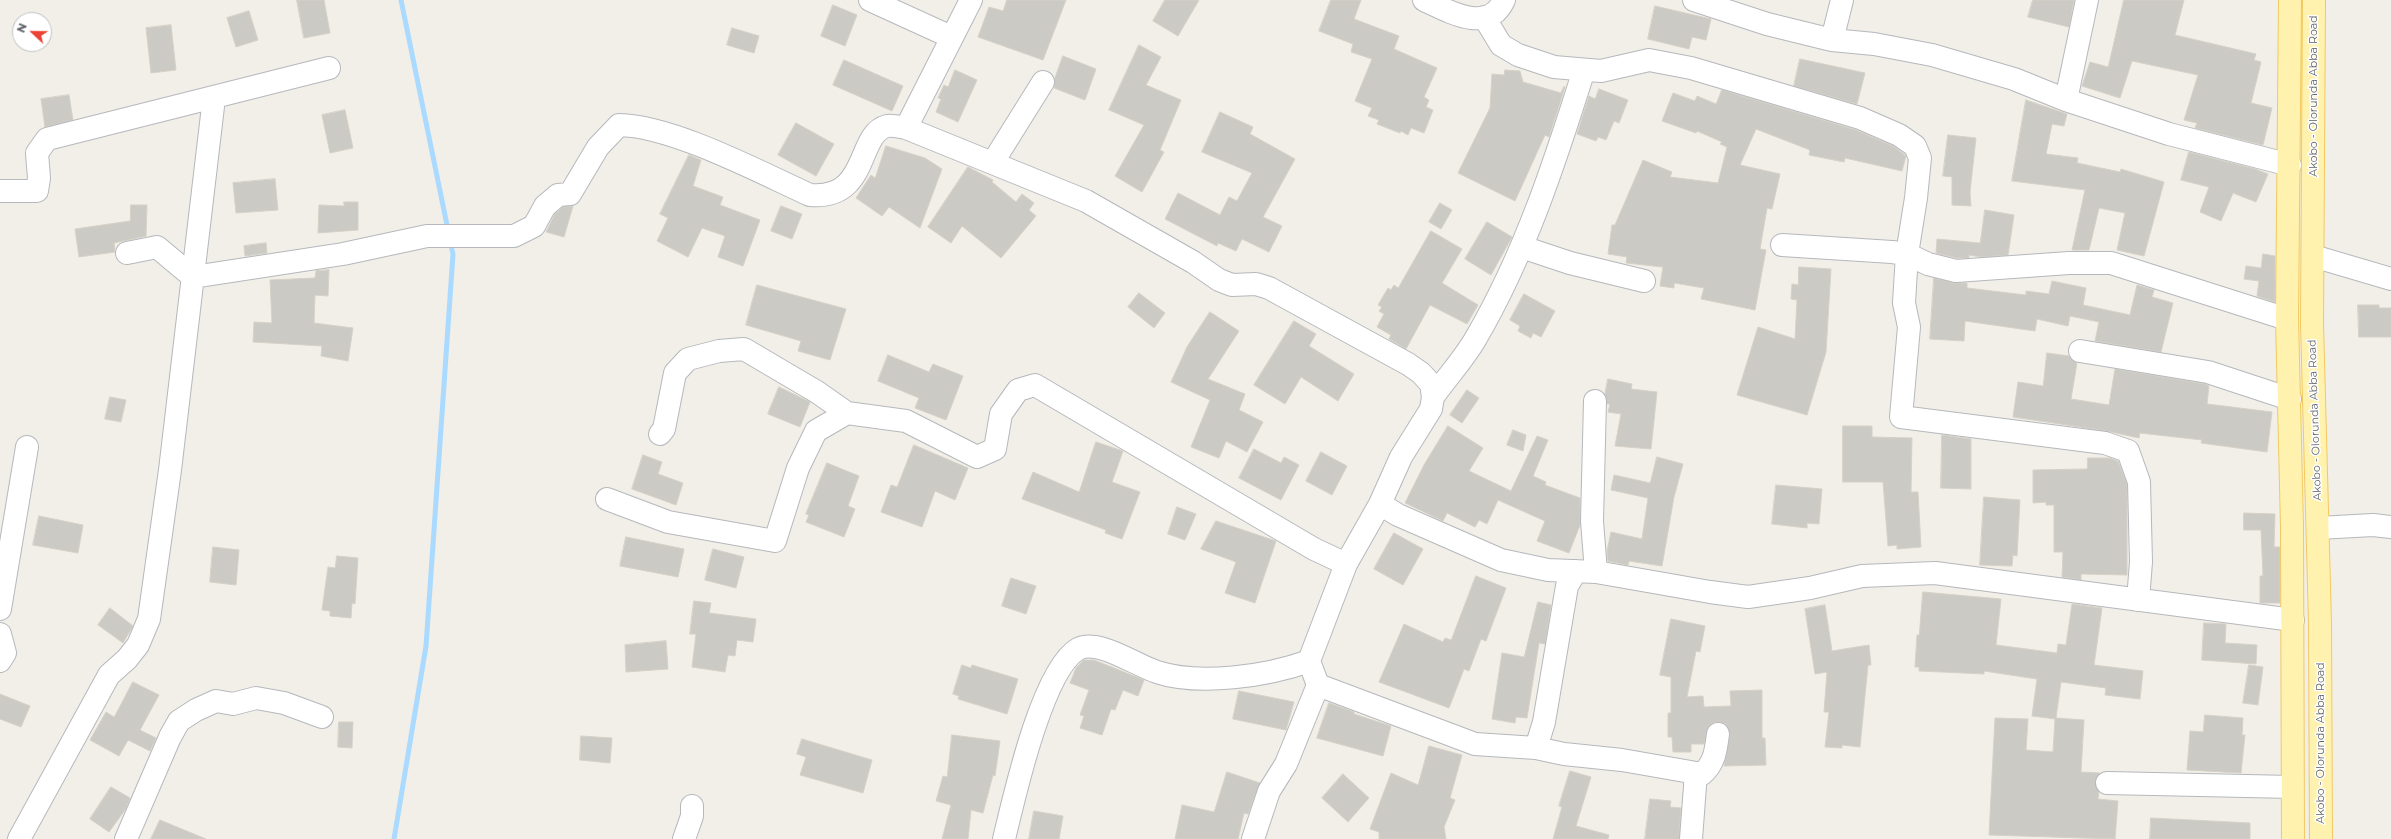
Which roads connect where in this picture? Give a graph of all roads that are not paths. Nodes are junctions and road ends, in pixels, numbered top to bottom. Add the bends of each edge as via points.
1 (870, 0) edge
2 (971, 0) edge
3 (1424, 0) edge
4 (1504, 0) edge
5 (1694, 0) edge
6 (1842, 0) edge
7 (2087, 0) edge
8 (2290, 0) edge
9 (2314, 0) edge
10 (1484, 17) junction
11 (951, 37) junction
12 (1832, 40) junction
13 (329, 68) dead end
14 (1584, 70) junction
15 (1043, 82) dead end
16 (214, 98) junction
17 (2066, 100) junction
18 (906, 128) junction
19 (993, 162) junction
20 (2290, 165) junction
21 (0, 191) edge
22 (1782, 245) dead end
23 (1522, 247) junction
24 (127, 253) dead end
25 (1907, 254) junction
26 (2313, 256) junction
27 (193, 277) junction
28 (2391, 279) edge
29 (1644, 281) dead end
30 (2287, 319) junction
31 (2080, 351) dead end
32 (1433, 397) junction
33 (2290, 399) junction
34 (1595, 401) dead end
35 (848, 413) junction
36 (660, 434) dead end
37 (27, 447) dead end
38 (607, 499) dead end
39 (1380, 504) junction
40 (2391, 527) edge
41 (2318, 528) junction
42 (1346, 564) junction
43 (1586, 572) junction
44 (2138, 600) junction
45 (0, 609) edge
46 (2293, 620) junction
47 (0, 634) edge
48 (0, 661) edge
49 (1309, 661) junction
50 (1318, 685) junction
51 (322, 718) dead end
52 (1718, 734) dead end
53 (2321, 740) junction
54 (2292, 741) junction
55 (1536, 748) junction
56 (1696, 773) junction
57 (2107, 783) dead end
58 (2292, 787) junction
59 (692, 806) dead end
60 (19, 839) edge
61 (126, 839) edge
62 (684, 839) edge
63 (1004, 839) edge
64 (1253, 839) edge
65 (1691, 839) edge
66 (2293, 839) edge
67 (2321, 839) edge

1 - 11 street
2 - 11 street
3 - 10 street via 1471,20
4 - 10 street via 1495,11
5 - 12 street via 1767,24
6 - 12 street
7 - 17 street
8 - 20 main road
9 - 26 main road, Akobo - Olorunda Abba Road
10 - 14 street via 1501,45 1518,55 1554,67
11 - 18 street
12 - 17 street via 1874,44 1932,55 2014,79
13 - 16 street
14 - 23 street via 1550,178
14 - 25 street via 1601,71 1649,60 1691,68 1853,116 1900,135 1916,146 1920,158
15 - 19 street
16 - 21 street via 47,139 36,154 39,178 37,191
16 - 27 street
17 - 20 street via 2169,134
18 - 19 street
18 - 27 street via 887,126 877,132 846,187 825,196 810,195 689,142 638,125 618,125 598,147 570,194 558,195 545,206 534,226 514,236 427,236 343,254
19 - 32 street via 1112,214 1193,262 1218,280 1269,288 1408,364 1431,384
20 - 30 main road
22 - 25 street
23 - 29 street via 1570,263
23 - 32 street via 1476,339
24 - 27 street via 157,247
25 - 30 street via 1928,264 1956,271 2069,263 2111,263
25 - 44 street via 1904,303 1909,327 1901,417 2105,443 2128,451 2139,482 2141,562
26 - 28 street
26 - 41 main road, Akobo - Olorunda Abba Road via 2312,323
27 - 60 street via 170,470 145,632 127,659 109,675
30 - 33 main road
31 - 33 street via 2208,372
32 - 39 street via 1430,409
33 - 46 main road
34 - 43 street via 1592,521
35 - 36 street via 744,349 719,351 688,359 675,373 664,430
35 - 38 street via 816,431 798,468 775,541 668,522
35 - 42 street via 906,421 976,457 995,449 1001,414 1018,390 1036,385 1314,549
37 - 45 street
39 - 42 street
39 - 43 street via 1398,515 1501,560 1548,570
40 - 41 street via 2373,525
41 - 53 main road, Akobo - Olorunda Abba Road
42 - 49 street
43 - 44 street via 1748,597 1810,588 1862,576 1935,573
43 - 55 street via 1567,586 1544,722
44 - 46 street
46 - 54 main road
47 - 48 street via 5,653
49 - 50 street
49 - 63 street via 1284,670 1226,678 1175,676 1157,672 1098,646 1078,649 1061,665 1038,716
50 - 55 street via 1475,744
50 - 64 street via 1286,764 1269,791
51 - 61 street via 284,703 256,698 233,704 216,701 196,710 179,721 170,737
52 - 56 street via 1716,752 1710,767 1702,774
53 - 54 main road
53 - 67 main road, Akobo - Olorunda Abba Road
54 - 58 main road
55 - 56 street
56 - 65 street
57 - 58 street
58 - 66 main road
59 - 62 street via 692,816

